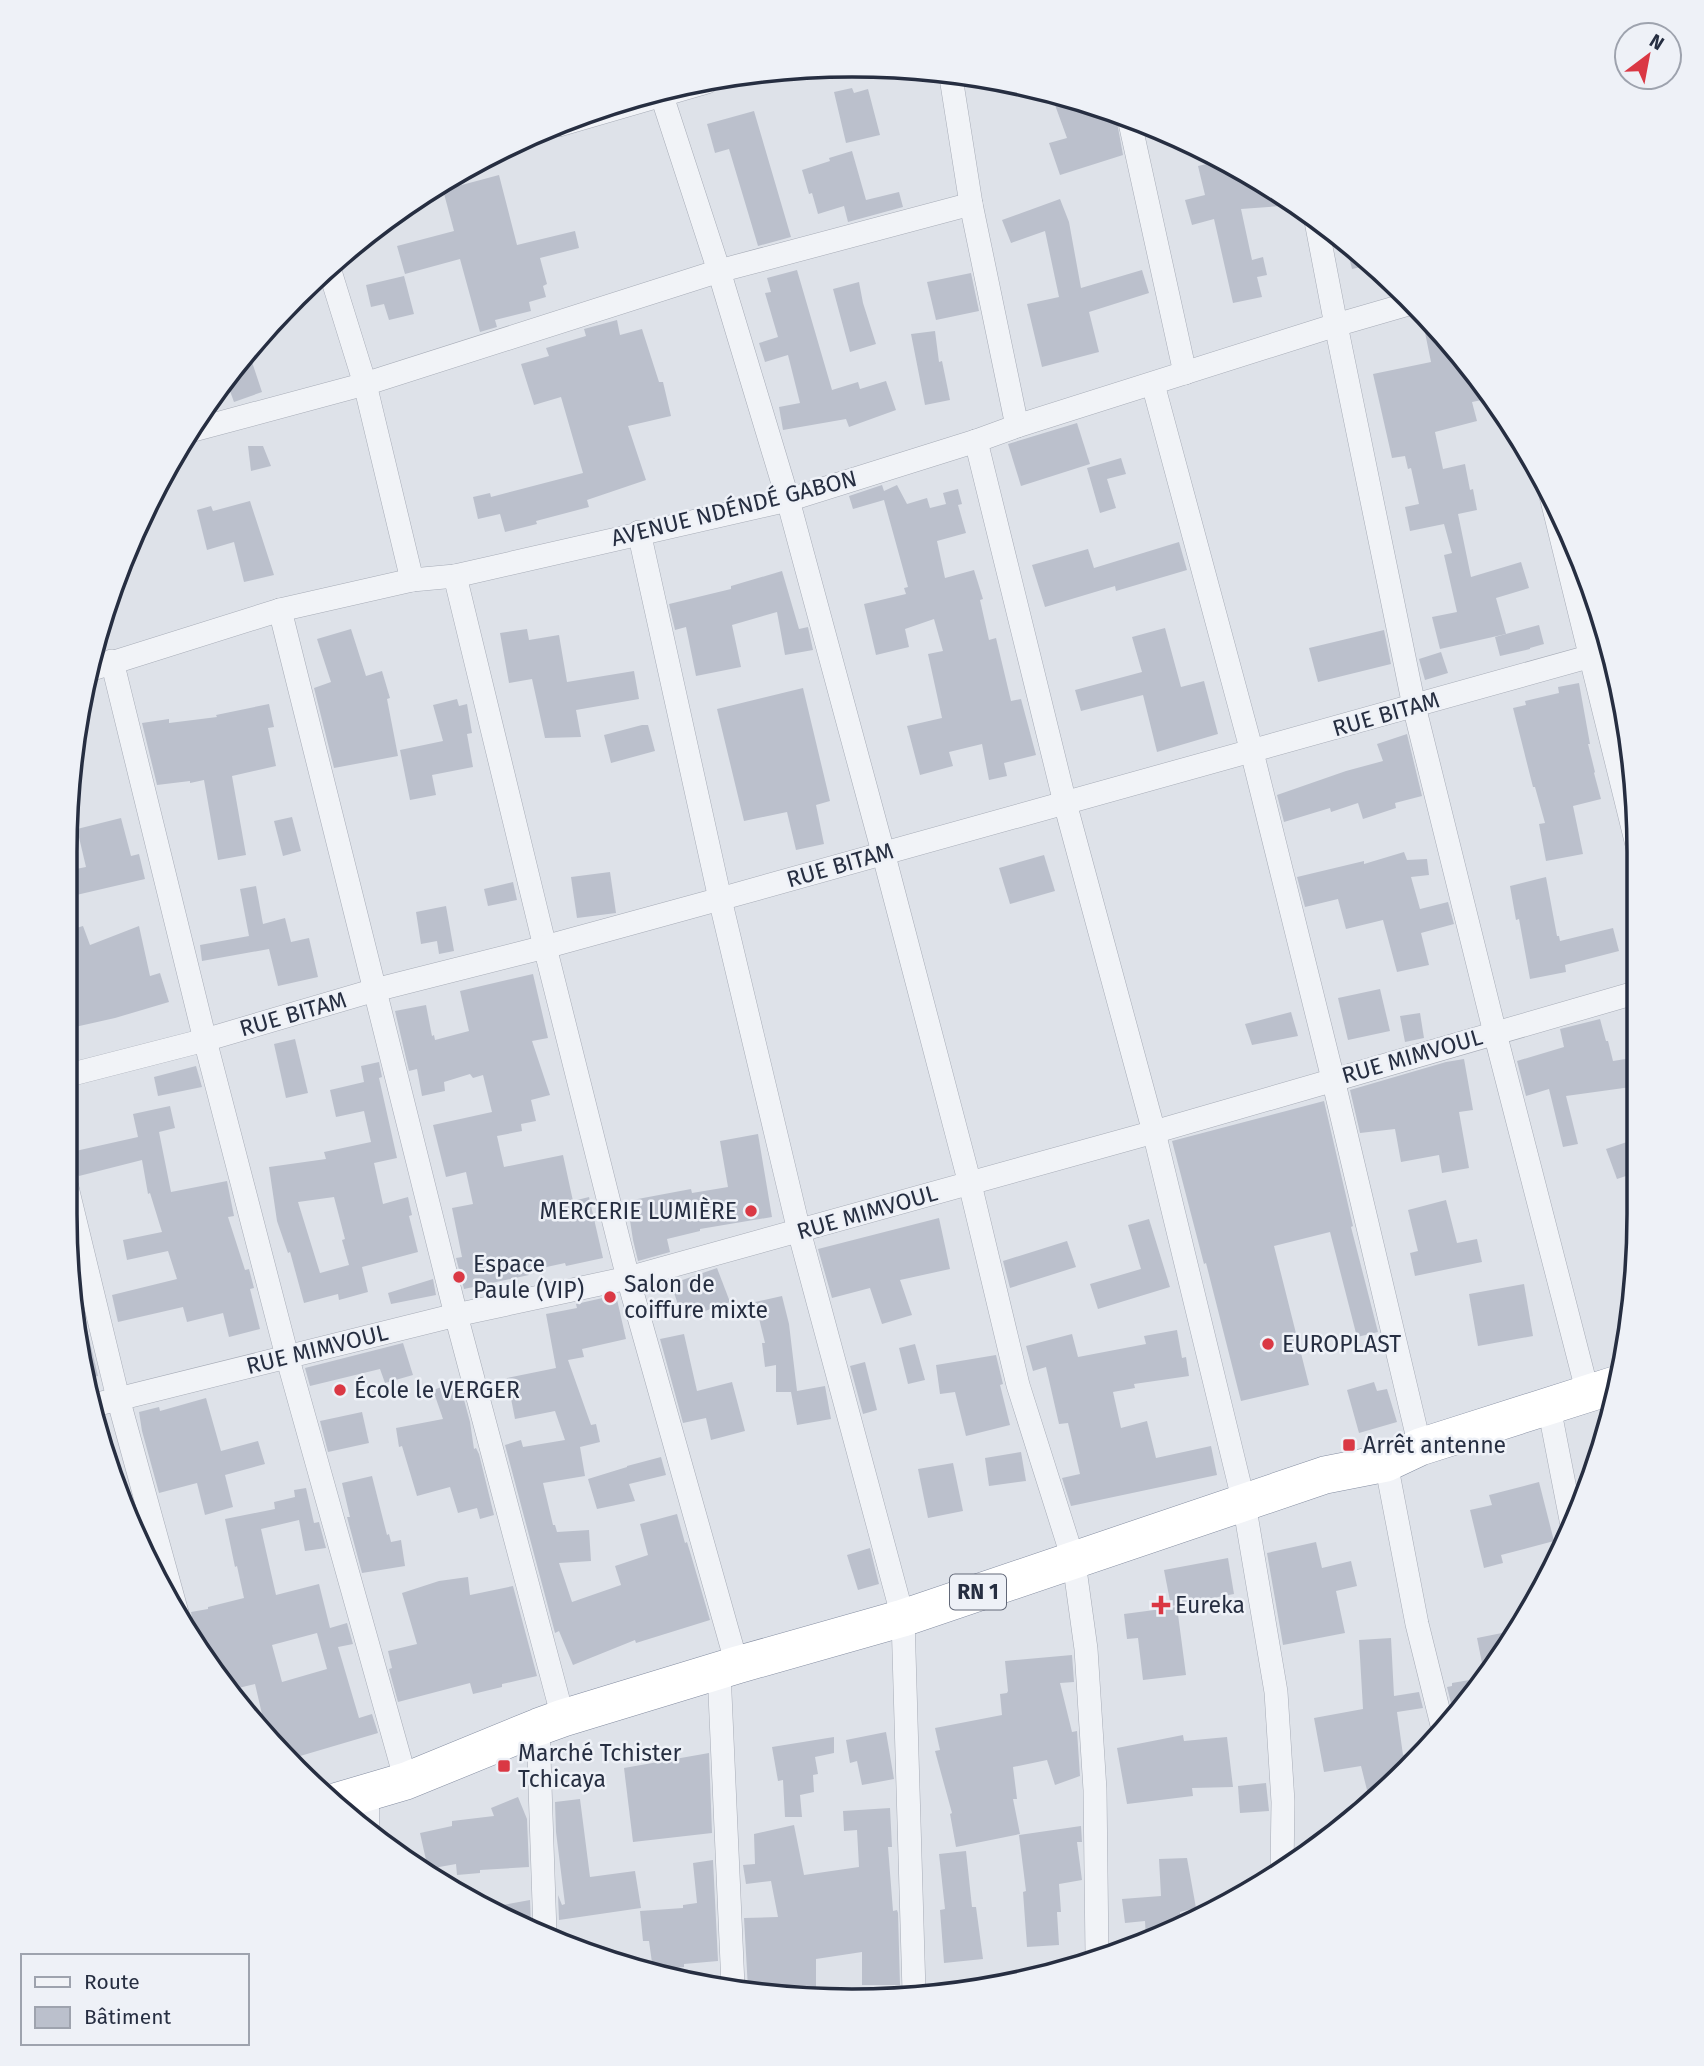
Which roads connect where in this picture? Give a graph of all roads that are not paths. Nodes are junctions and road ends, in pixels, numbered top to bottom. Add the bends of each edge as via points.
1 (952, 84) edge
2 (663, 100) edge
3 (1132, 130) edge
4 (971, 204) junction
5 (1319, 234) edge
6 (719, 271) junction
7 (333, 277) edge
8 (1402, 306) edge
9 (1336, 325) junction
10 (1185, 373) junction
11 (365, 384) junction
12 (1153, 384) junction
13 (1017, 426) junction
14 (204, 427) edge
15 (976, 441) junction
16 (788, 500) junction
17 (639, 532) junction
18 (455, 576) junction
19 (412, 580) junction
20 (1585, 600) edge
21 (280, 610) junction
22 (1590, 617) edge
23 (1602, 653) edge
24 (112, 662) junction
25 (100, 666) edge
26 (1605, 668) edge
27 (1414, 706) junction
28 (1620, 751) edge
29 (1252, 752) junction
30 (1065, 803) junction
31 (883, 852) junction
32 (720, 899) junction
33 (545, 947) junction
34 (375, 990) junction
35 (1627, 995) edge
36 (1495, 1033) junction
37 (205, 1040) junction
38 (77, 1073) edge
39 (1333, 1079) junction
40 (1154, 1132) junction
41 (970, 1184) junction
42 (78, 1231) edge
43 (799, 1231) junction
44 (628, 1278) junction
45 (456, 1315) junction
46 (287, 1356) junction
47 (1603, 1389) edge
48 (118, 1398) junction
49 (100, 1403) edge
50 (1549, 1407) junction
51 (1420, 1447) junction
52 (1386, 1463) junction
53 (1244, 1503) junction
54 (1569, 1509) edge
55 (1074, 1562) junction
56 (167, 1575) edge
57 (902, 1619) junction
58 (728, 1668) junction
59 (1440, 1718) edge
60 (550, 1723) junction
61 (406, 1781) junction
62 (353, 1797) edge
63 (361, 1813) edge
64 (1282, 1859) edge
65 (545, 1926) edge
66 (1097, 1949) edge
67 (733, 1979) edge
68 (914, 1986) edge

1 - 4 street
2 - 6 street
3 - 10 street
4 - 6 street
4 - 13 street
5 - 9 street
6 - 11 street
6 - 16 street
7 - 11 street
8 - 9 street, AVENUE NDÉNDÉ GABON
9 - 10 street, AVENUE NDÉNDÉ GABON
9 - 27 street
10 - 12 street, AVENUE NDÉNDÉ GABON
11 - 14 street
11 - 19 street
12 - 13 street, AVENUE NDÉNDÉ GABON
12 - 29 street
13 - 15 street, AVENUE NDÉNDÉ GABON
15 - 16 street, AVENUE NDÉNDÉ GABON
15 - 30 street
16 - 17 street, AVENUE NDÉNDÉ GABON
16 - 31 street
17 - 18 street, AVENUE NDÉNDÉ GABON
17 - 32 street
18 - 19 street, AVENUE NDÉNDÉ GABON
18 - 33 street
19 - 21 street, AVENUE NDÉNDÉ GABON
20 - 22 street
21 - 24 street, AVENUE NDÉNDÉ GABON
21 - 34 street
23 - 27 street, RUE BITAM
24 - 25 street, AVENUE NDÉNDÉ GABON
24 - 37 street
26 - 28 street
27 - 29 street, RUE BITAM
27 - 36 street
29 - 30 street, RUE BITAM
29 - 39 street
30 - 31 street, RUE BITAM
30 - 40 street
31 - 32 street, RUE BITAM
31 - 41 street
32 - 33 street, RUE BITAM
32 - 43 street
33 - 34 street, RUE BITAM
33 - 44 street
34 - 37 street, RUE BITAM
34 - 45 street
35 - 36 street, RUE MIMVOUL
36 - 39 street, RUE MIMVOUL
36 - 47 street
37 - 38 street, RUE BITAM
37 - 46 street
39 - 40 street, RUE MIMVOUL
39 - 51 street
40 - 41 street, RUE MIMVOUL
40 - 53 street
41 - 43 street, RUE MIMVOUL
41 - 55 street via 1018,1385
42 - 48 street
43 - 44 street, RUE MIMVOUL
43 - 57 street
44 - 45 street, RUE MIMVOUL
44 - 58 street
45 - 46 street, RUE MIMVOUL
45 - 60 street
46 - 48 street, RUE MIMVOUL
46 - 61 street
47 - 50 highway, RN 1
48 - 49 street, RUE MIMVOUL
48 - 56 street
50 - 51 highway, RN 1
50 - 54 street
51 - 52 highway, RN 1
52 - 53 highway, RN 1 via 1325,1475
52 - 59 street
53 - 55 highway, RN 1
53 - 64 street via 1276,1692
55 - 57 highway, RN 1
55 - 66 street via 1086,1648 1095,1790
57 - 58 highway, RN 1
57 - 68 street
58 - 60 highway, RN 1
58 - 67 street
60 - 61 highway, RN 1
60 - 65 street
61 - 62 highway, RN 1
62 - 63 street

